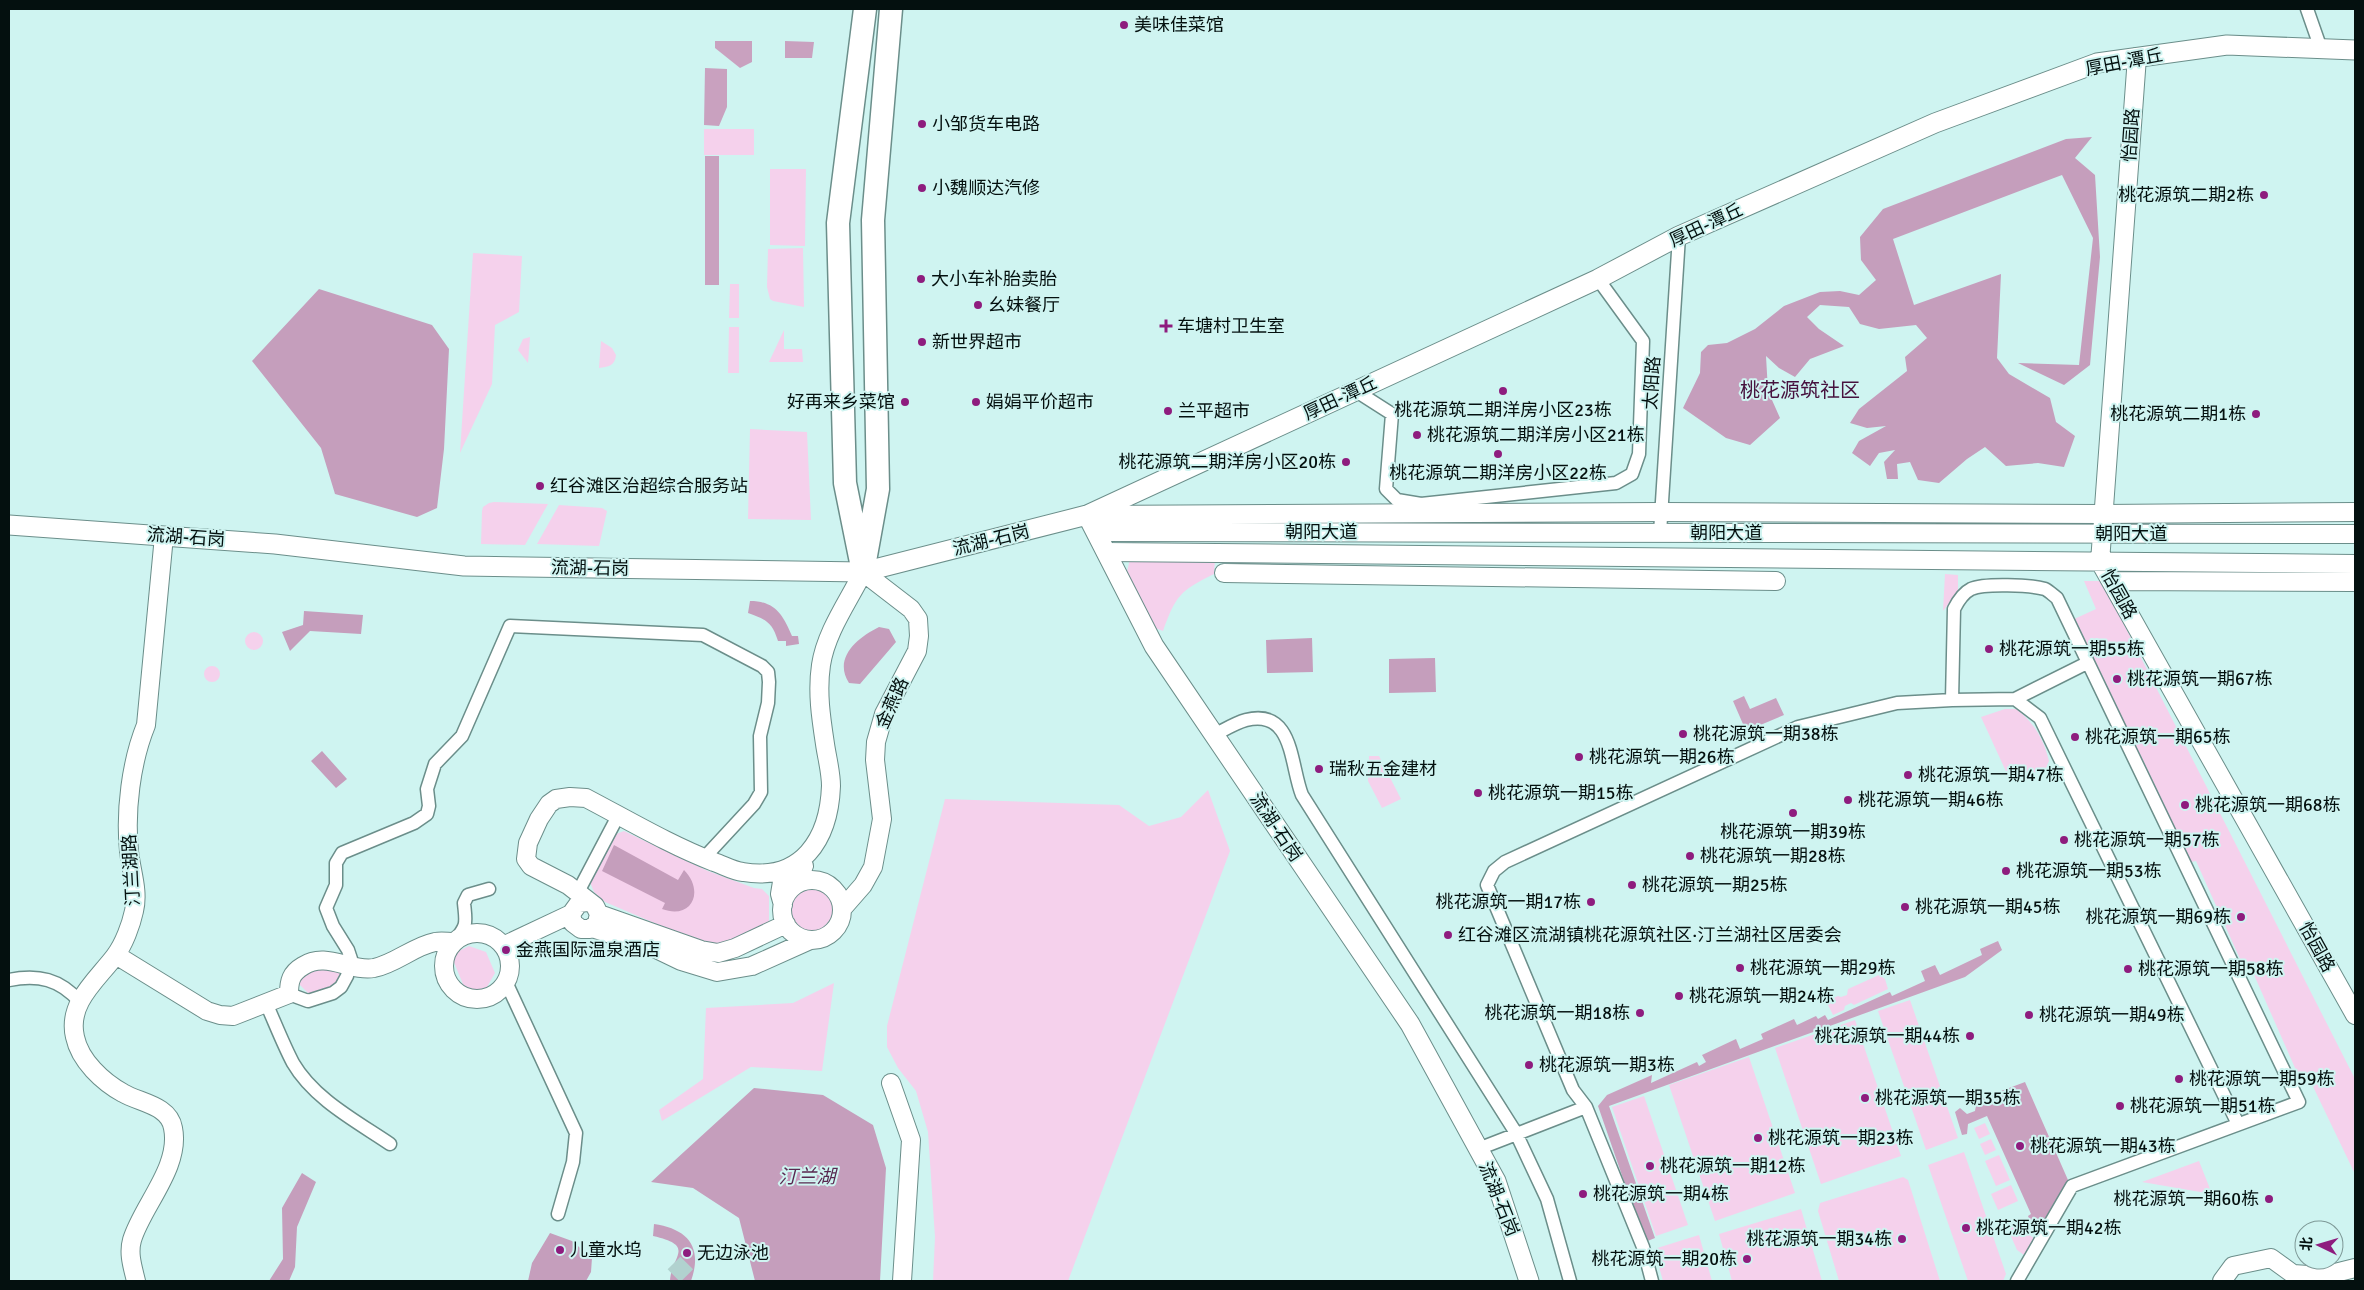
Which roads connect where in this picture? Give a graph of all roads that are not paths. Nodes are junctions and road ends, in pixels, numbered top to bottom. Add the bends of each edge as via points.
1 (865, 9) edge
2 (891, 9) edge
3 (2307, 9) edge
4 (2321, 49) junction
5 (2355, 50) edge
6 (2137, 57) junction
7 (1679, 236) junction
8 (1598, 279) junction
9 (1356, 391) junction
10 (1500, 496) junction
11 (1661, 512) junction
12 (2355, 512) edge
13 (1510, 514) junction
14 (2103, 514) junction
15 (1088, 515) junction
16 (9, 525) edge
17 (1096, 532) junction
18 (1520, 533) junction
19 (1660, 533) junction
20 (2102, 534) junction
21 (2355, 534) edge
22 (164, 536) junction
23 (1106, 552) junction
24 (2100, 562) junction
25 (2355, 564) edge
26 (863, 572) junction
27 (1224, 573) dead end
28 (1776, 581) dead end
29 (2111, 581) junction
30 (2355, 582) edge
31 (2087, 663) junction
32 (2015, 699) junction
33 (1952, 700) junction
34 (1214, 735) junction
35 (616, 814) junction
36 (704, 858) junction
37 (741, 872) junction
38 (489, 889) dead end
39 (782, 899) junction
40 (840, 903) junction
41 (579, 906) junction
42 (786, 924) junction
43 (810, 940) junction
44 (454, 942) junction
45 (505, 950) junction
46 (116, 955) junction
47 (350, 967) junction
48 (9, 980) edge
49 (506, 982) junction
50 (289, 994) junction
51 (80, 1002) junction
52 (266, 1003) junction
53 (2355, 1015) edge
54 (891, 1083) dead end
55 (1586, 1107) junction
56 (2238, 1124) junction
57 (1516, 1133) junction
58 (390, 1144) dead end
59 (1478, 1149) junction
60 (558, 1214) dead end
61 (2355, 1268) edge
62 (136, 1281) edge
63 (902, 1281) edge
64 (1529, 1281) edge
65 (1570, 1281) edge
66 (1652, 1281) edge
67 (2017, 1281) edge
68 (2222, 1281) edge

1 - 26 highway via 838,223 845,483
2 - 26 highway via 874,220 878,489
3 - 4 street
4 - 5 main road, 厚田-潭丘
4 - 6 main road, 厚田-潭丘 via 2227,45
6 - 7 main road, 厚田-潭丘 via 2097,63 1935,123
6 - 14 street, 怡园路
7 - 8 main road, 厚田-潭丘
7 - 11 street, 太阳路
8 - 9 main road, 厚田-潭丘
8 - 10 street via 1643,341 1638,454 1632,474 1616,483
9 - 10 street via 1392,414 1386,489 1397,500 1421,504
9 - 15 main road, 厚田-潭丘
10 - 13 street
11 - 13 street
11 - 14 street
11 - 19 street, 太阳路
12 - 14 street
13 - 15 street
13 - 18 street
14 - 20 street, 怡园路
15 - 17 main road, 流湖-石岗
15 - 26 main road, 流湖-石岗
16 - 22 main road, 流湖-石岗
17 - 18 street, 朝阳大道
17 - 23 main road, 流湖-石岗
18 - 19 street, 朝阳大道
19 - 20 street, 朝阳大道
20 - 21 street, 朝阳大道
20 - 24 street, 怡园路
22 - 26 main road, 流湖-石岗 via 275,544 464,566
22 - 46 street, 汀兰湖路 via 146,725 139,742 129,811 135,910
23 - 24 street, 朝阳大道
23 - 34 main road, 流湖-石岗 via 1154,646
24 - 25 street, 朝阳大道
24 - 29 street, 怡园路
26 - 37 street, 金燕路 via 830,636 822,664 819,690 831,783 825,821 817,842 806,858 776,871
26 - 39 street via 830,656 825,696 838,794 831,838 812,860 782,882
26 - 40 street, 金燕路 via 905,614 911,638 882,700 868,744 865,770 872,825 864,868
27 - 28 street
29 - 30 street
29 - 53 street, 怡园路
31 - 32 street
31 - 33 street via 2057,598 2047,590 1981,586 1970,589 1954,609
31 - 56 street via 2299,1102
32 - 33 street
32 - 56 street via 2040,718
33 - 55 street via 1897,703 1798,727 1505,862 1494,871 1487,885 1494,904 1574,1090
34 - 57 street via 1244,721 1261,718 1272,721 1281,729 1287,739 1302,795
34 - 59 main road, 流湖-石岗 via 1410,1024
35 - 36 street, 金燕路
35 - 41 street
35 - 41 street, 金燕路 via 586,798 570,797 548,804 538,819 526,859 530,866
36 - 37 street, 金燕路
36 - 47 street via 754,804 760,792 760,736 769,692 768,672 703,635 510,626 462,736 435,764 427,789 427,814 414,823 342,853 336,863 336,885 326,908 348,950
37 - 39 street, 金燕路 via 772,883
38 - 44 street via 468,895 464,903 466,926
39 - 40 street via 792,888 810,880 828,885
39 - 42 street
40 - 43 street, 金燕路 via 841,920 836,928 824,937
41 - 42 street, 金燕路 via 700,950 718,953
41 - 43 street, 金燕路 via 681,961 717,972 752,966
41 - 45 street
42 - 43 street via 792,932
44 - 45 street via 474,933 485,934
44 - 47 street via 434,942 375,968
44 - 49 street via 447,951 444,974 456,993 467,998 483,998 499,991
45 - 49 street via 510,963
46 - 51 street, 汀兰湖路
46 - 52 street via 207,1011 232,1016
47 - 50 street via 341,987 333,993 308,1001
47 - 50 street via 326,960 308,962 290,977
48 - 51 street via 26,976 49,980 68,988
49 - 60 street via 576,1132 573,1162
50 - 52 street
51 - 62 street, 汀兰湖路 via 75,1018 75,1037 84,1057 110,1085 156,1107 167,1116 173,1127 174,1142 168,1165 132,1241 131,1258
52 - 58 street via 294,1063 307,1082 346,1115
54 - 63 street via 911,1140
55 - 57 street
55 - 66 street via 1643,1247
56 - 67 street via 2072,1186
57 - 59 street
57 - 65 street via 1547,1199
59 - 64 main road, 流湖-石岗 via 1496,1181
61 - 68 street via 2323,1276 2293,1274 2272,1258 2233,1266

